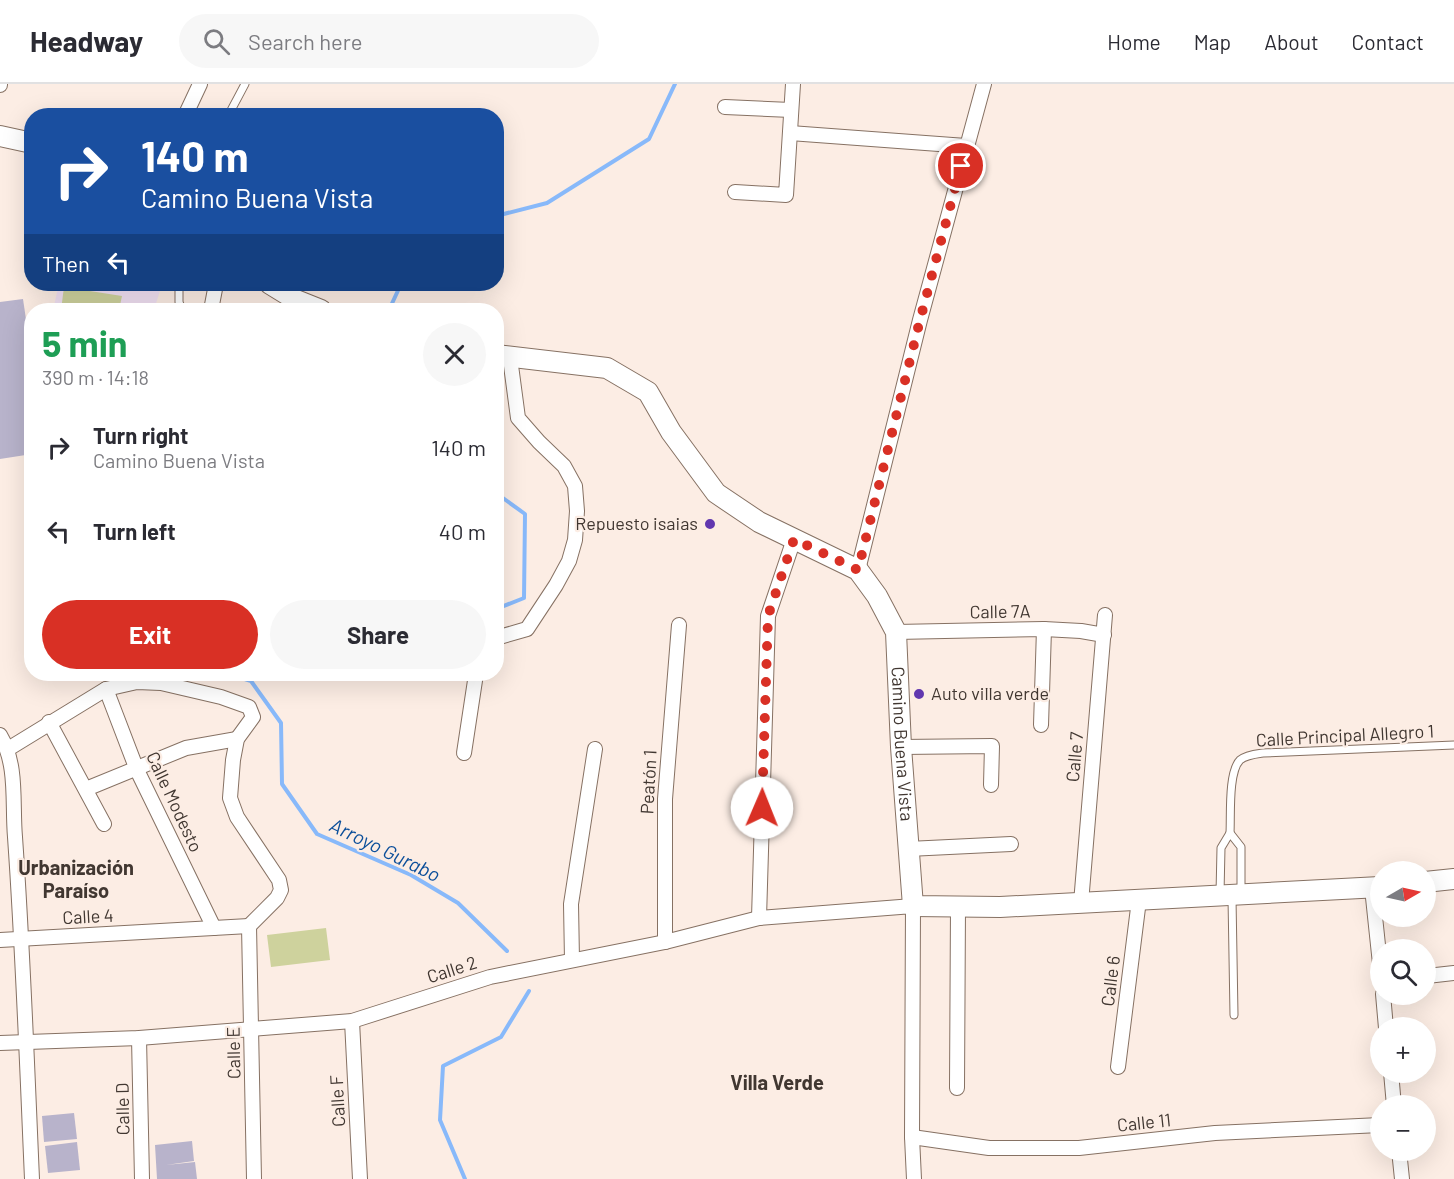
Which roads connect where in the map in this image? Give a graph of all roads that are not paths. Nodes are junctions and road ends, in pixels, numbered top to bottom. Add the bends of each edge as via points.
1 (200, 84) edge
2 (245, 84) edge
3 (793, 84) edge
4 (984, 84) edge
5 (725, 107) dead end
6 (189, 108) edge
7 (232, 108) edge
8 (791, 110) junction
9 (790, 133) junction
10 (0, 136) edge
11 (24, 141) edge
12 (966, 146) junction
13 (735, 192) dead end
14 (281, 291) edge
15 (304, 303) edge
16 (504, 357) edge
17 (504, 361) edge
18 (794, 539) junction
19 (858, 570) junction
20 (1106, 615) dead end
21 (679, 625) dead end
22 (1044, 629) junction
23 (896, 632) junction
24 (1104, 635) junction
25 (504, 636) edge
26 (475, 681) edge
27 (106, 688) junction
28 (49, 722) junction
29 (1041, 724) dead end
30 (0, 735) edge
31 (237, 739) junction
32 (1454, 745) edge
33 (901, 747) junction
34 (8, 748) junction
35 (595, 749) dead end
36 (464, 753) dead end
37 (137, 770) junction
38 (991, 785) dead end
39 (86, 789) junction
40 (7, 820) edge
41 (104, 824) dead end
42 (1230, 833) junction
43 (1011, 844) dead end
44 (908, 849) junction
45 (1454, 879) edge
46 (1436, 881) edge
47 (1370, 888) edge
48 (1231, 895) junction
49 (1139, 900) junction
50 (1081, 903) junction
51 (913, 906) junction
52 (958, 906) junction
53 (759, 918) junction
54 (249, 926) junction
55 (214, 928) junction
56 (22, 939) junction
57 (0, 940) edge
58 (665, 942) junction
59 (572, 960) junction
60 (1454, 973) edge
61 (1436, 975) edge
62 (1234, 1015) dead end
63 (352, 1021) junction
64 (252, 1029) junction
65 (139, 1038) junction
66 (26, 1041) junction
67 (0, 1043) edge
68 (1118, 1066) dead end
69 (957, 1088) dead end
70 (1370, 1125) edge
71 (912, 1137) junction
72 (1400, 1161) edge
73 (32, 1179) edge
74 (142, 1179) edge
75 (254, 1179) edge
76 (360, 1179) edge
77 (914, 1179) edge
78 (1402, 1179) edge

1 - 6 street
2 - 7 lane
3 - 8 street
4 - 12 street
5 - 8 street
8 - 9 street
9 - 12 street
9 - 13 street via 786,195
10 - 11 street
12 - 19 street
14 - 15 street
16 - 18 street, Camino Buena Vista via 607,368 648,392 671,432 716,493 759,522
17 - 25 street via 518,418 564,466 575,486 577,511 575,540 556,585 527,629
18 - 19 street, Camino Buena Vista
18 - 53 street via 768,616
19 - 23 street, Camino Buena Vista
20 - 24 street, Calle 7
21 - 58 street, Peatón 1 via 665,799
22 - 23 street, Calle 7A
22 - 24 street, Calle 7A
22 - 29 street
23 - 33 street, Camino Buena Vista
24 - 50 street, Calle 7
26 - 36 street
27 - 28 street
27 - 31 street via 155,682 245,705 253,717
27 - 37 street, Calle Modesto
28 - 34 street
28 - 39 street
30 - 34 street
31 - 37 street via 186,748
31 - 54 street via 230,798 237,817 279,880 281,890
32 - 42 lane, Calle Principal Allegro 1 via 1251,755 1240,761 1233,774
33 - 38 street via 992,746
33 - 44 street, Camino Buena Vista
34 - 40 street via 11,767
35 - 59 street via 571,904
37 - 39 street
37 - 55 street, Calle Modesto
39 - 41 street
40 - 56 street
42 - 48 lane, Calle Principal Allegro 1 via 1221,848
42 - 48 lane, Calle Principal Allegro 1 via 1241,846
43 - 44 street
44 - 51 street, Camino Buena Vista
45 - 46 street
47 - 48 street
48 - 49 street
48 - 62 lane
49 - 50 street
49 - 68 street, Calle 6
50 - 52 street via 1000,908
51 - 52 street
51 - 53 street, Calle 2
51 - 71 street
52 - 69 street
53 - 58 street, Calle 2
54 - 55 street, Calle 4
54 - 64 street, Calle E
55 - 56 street, Calle 4
56 - 57 street, Calle 4
56 - 66 street
58 - 59 street, Calle 2
59 - 63 street, Calle 2 via 490,977
60 - 61 street
63 - 64 street, Calle 2
63 - 76 street, Calle F
64 - 65 street, Calle 2
64 - 75 street, Calle E
65 - 66 street, Calle 2
65 - 74 street, Calle D
66 - 67 street, Calle 2
66 - 73 street
70 - 71 street, Calle 11 via 1215,1133 1078,1148 989,1148
71 - 77 street
72 - 78 street

